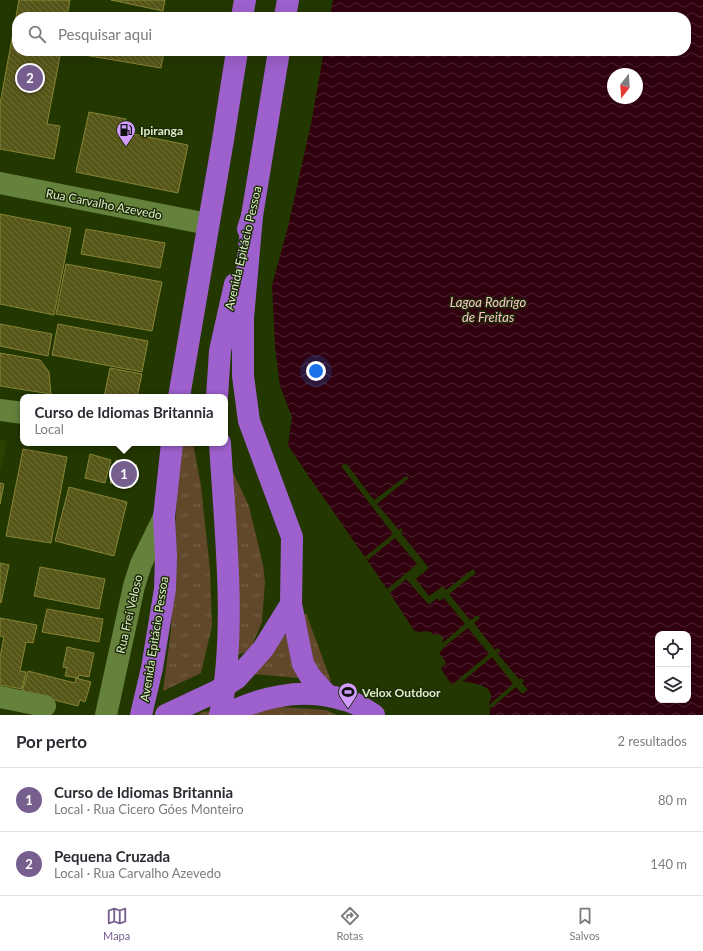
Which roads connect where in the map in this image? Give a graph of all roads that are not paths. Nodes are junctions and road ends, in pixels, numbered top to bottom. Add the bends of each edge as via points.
1 (245, 0) edge
2 (288, 0) edge
3 (243, 12) edge
4 (286, 12) edge
5 (236, 56) edge
6 (278, 56) edge
7 (0, 183) edge
8 (252, 216) junction
9 (208, 224) junction
10 (180, 394) edge
11 (217, 394) edge
12 (0, 410) edge
13 (20, 413) edge
14 (172, 446) edge
15 (220, 446) edge
16 (164, 517) junction
17 (291, 604) junction
18 (327, 695) junction
19 (0, 697) edge
20 (45, 706) dead end
21 (106, 715) edge
22 (141, 715) edge
23 (166, 715) edge
24 (220, 715) edge
25 (225, 715) edge
26 (374, 715) edge

1 - 3 highway
2 - 4 highway
5 - 9 highway
6 - 8 highway, Avenida Epitácio Pessoa
7 - 9 street, Rua Carvalho Azevedo
8 - 11 highway, Avenida Epitácio Pessoa via 220,352
8 - 17 highway via 243,318 243,376 249,421 292,537
9 - 10 highway
12 - 13 street
14 - 16 highway, Avenida Epitácio Pessoa
15 - 24 highway via 228,573 228,618 225,691
16 - 21 street, Rua Frei Veloso via 144,557 134,586
16 - 22 highway, Avenida Epitácio Pessoa via 165,589 152,668
17 - 18 highway via 303,664
17 - 23 highway via 263,649 237,678 217,691
18 - 25 highway via 295,693 240,707
18 - 26 highway via 355,703
19 - 20 street

